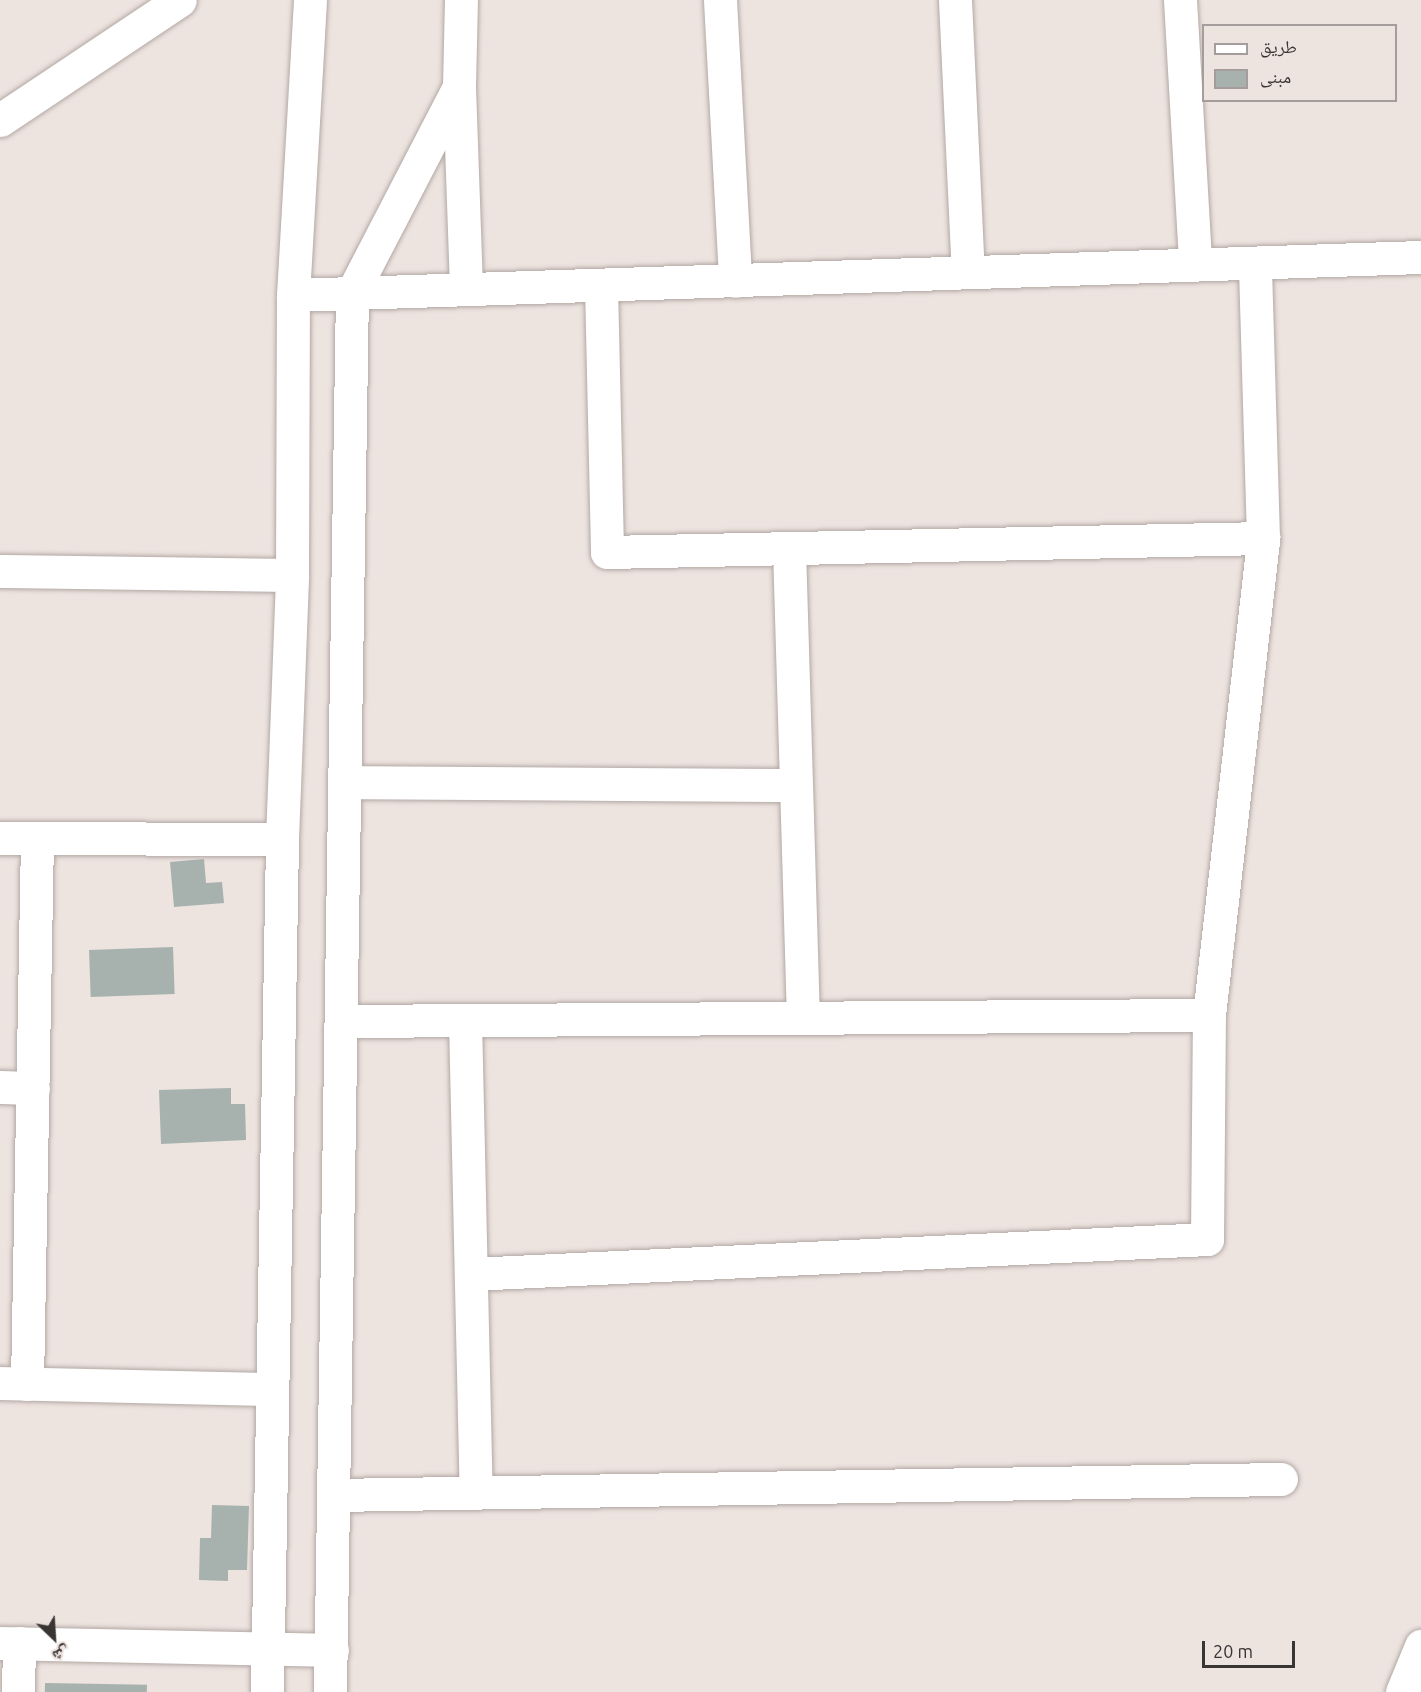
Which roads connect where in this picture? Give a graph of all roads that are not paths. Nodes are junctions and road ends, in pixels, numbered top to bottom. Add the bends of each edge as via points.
1 (180, 0) edge
2 (310, 0) edge
3 (461, 0) edge
4 (720, 0) edge
5 (955, 0) edge
6 (1180, 0) edge
7 (459, 87) junction
8 (0, 120) edge
9 (1421, 257) edge
10 (1255, 263) junction
11 (1195, 264) junction
12 (968, 272) junction
13 (735, 281) junction
14 (601, 285) junction
15 (466, 289) junction
16 (352, 293) junction
17 (293, 295) junction
18 (1263, 538) junction
19 (789, 548) junction
20 (0, 571) edge
21 (292, 575) junction
22 (345, 782) junction
23 (795, 785) junction
24 (0, 838) edge
25 (37, 838) junction
26 (282, 838) junction
27 (1209, 1016) junction
28 (803, 1018) junction
29 (465, 1020) junction
30 (342, 1021) junction
31 (0, 1087) edge
32 (33, 1088) junction
33 (471, 1274) junction
34 (14, 1384) edge
35 (272, 1389) junction
36 (1281, 1479) dead end
37 (476, 1493) junction
38 (334, 1495) junction
39 (10, 1643) edge
40 (1421, 1646) edge
41 (267, 1648) junction
42 (332, 1650) junction
43 (18, 1692) edge
44 (267, 1692) edge
45 (330, 1692) edge
46 (1402, 1692) edge

1 - 8 street
2 - 17 street
3 - 7 street
4 - 13 street
5 - 12 street
6 - 11 street
7 - 15 street
7 - 16 street
9 - 10 street
10 - 11 street
10 - 18 street
11 - 12 street
12 - 13 street
13 - 14 street
14 - 15 street
14 - 19 street via 607,552
15 - 16 street
16 - 17 street
16 - 22 street
17 - 21 street
18 - 19 street
18 - 27 street
19 - 23 street
20 - 21 street
21 - 26 street
22 - 23 street
22 - 30 street
23 - 28 street
24 - 25 street
25 - 26 street
25 - 32 street
26 - 35 street
27 - 28 street
27 - 33 street via 1207,1239
28 - 29 street
29 - 30 street
29 - 33 street
30 - 38 street
31 - 32 street
32 - 34 street
33 - 37 street
34 - 35 street
35 - 41 street
36 - 37 street
37 - 38 street
38 - 42 street
39 - 41 street
39 - 43 street
40 - 46 street
41 - 42 street
41 - 44 street
42 - 45 street

